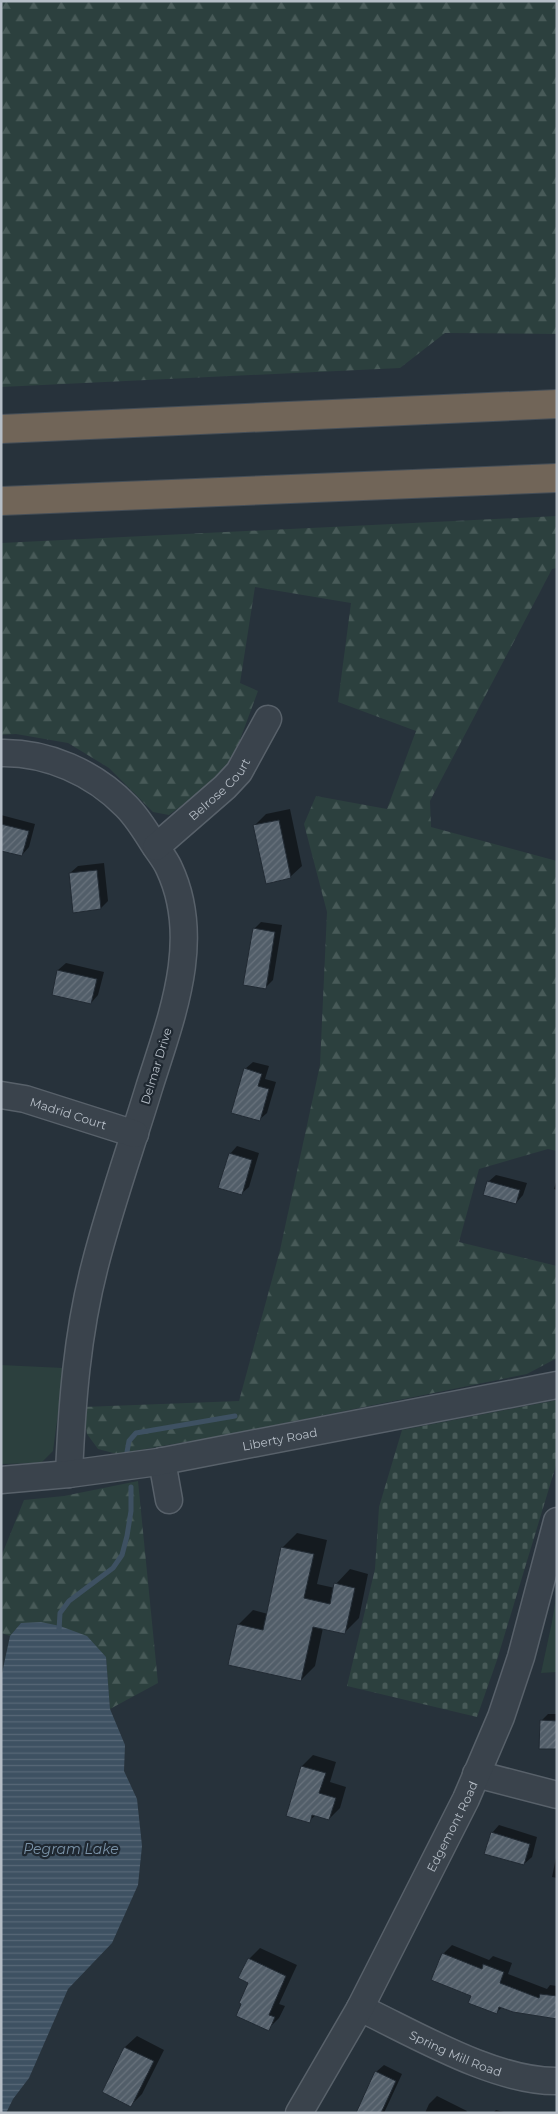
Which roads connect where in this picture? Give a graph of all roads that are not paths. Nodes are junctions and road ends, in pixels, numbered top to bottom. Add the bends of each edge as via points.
1 (557, 404) edge
2 (1, 429) edge
3 (557, 478) edge
4 (1, 501) edge
5 (268, 719) dead end
6 (1, 752) edge
7 (156, 847) junction
8 (1, 1095) edge
9 (135, 1134) junction
10 (557, 1385) edge
11 (162, 1461) junction
12 (69, 1474) junction
13 (1, 1480) edge
14 (170, 1500) dead end
15 (557, 1521) edge
16 (476, 1774) junction
17 (557, 1795) edge
18 (360, 2008) junction
19 (557, 2081) edge
20 (299, 2113) edge

1 - 2 highway
3 - 4 highway
5 - 7 street, Belrose Court via 239,772
6 - 7 street, Delmar Drive via 55,761 97,782 136,816
7 - 9 street, Delmar Drive via 177,890 184,924 184,959 175,1005
8 - 9 street, Madrid Court via 25,1099
9 - 12 street, Delmar Drive via 95,1264 84,1312 73,1394
10 - 11 street, Liberty Road
11 - 12 street, Liberty Road
11 - 14 street
12 - 13 street, Liberty Road
15 - 16 street, Edgemont Road via 521,1657 501,1717
16 - 17 street
16 - 18 street, Edgemont Road
18 - 19 street, Spring Mill Road via 484,2067
18 - 20 street, Edgemont Road

